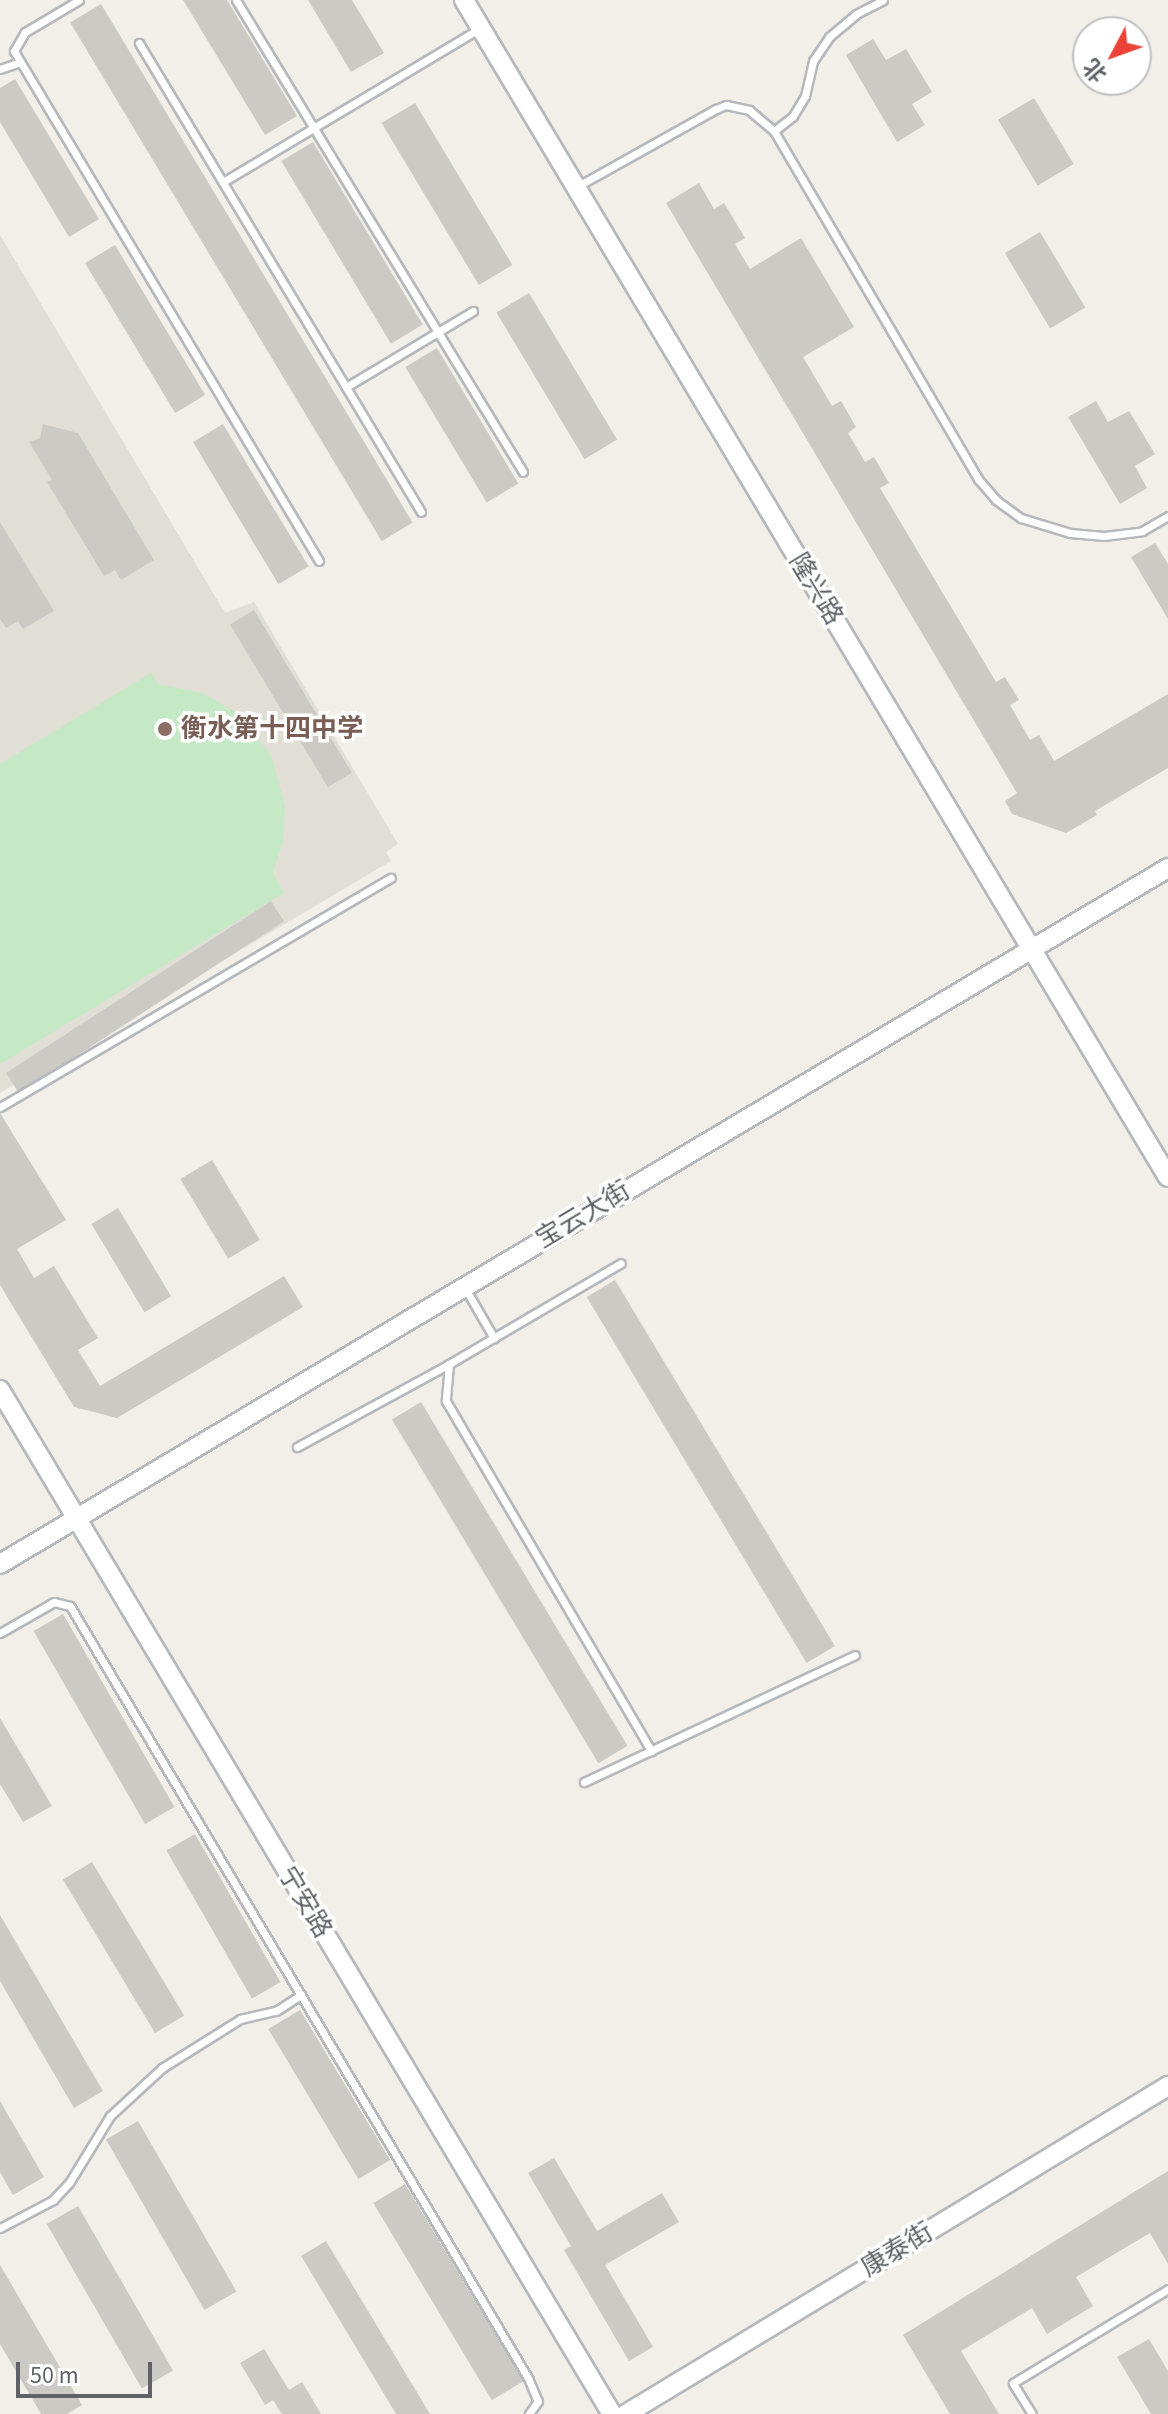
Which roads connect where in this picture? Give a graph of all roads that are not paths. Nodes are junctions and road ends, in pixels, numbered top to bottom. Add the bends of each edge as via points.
1 (79, 0) edge
2 (236, 0) edge
3 (464, 0) edge
4 (883, 0) edge
5 (481, 28) junction
6 (139, 43) dead end
7 (20, 62) junction
8 (0, 69) edge
9 (314, 128) junction
10 (774, 131) junction
11 (223, 182) junction
12 (576, 187) junction
13 (473, 311) dead end
14 (438, 332) junction
15 (346, 387) junction
16 (523, 472) dead end
17 (421, 512) dead end
18 (1168, 516) edge
19 (319, 561) dead end
20 (1168, 868) edge
21 (391, 878) dead end
22 (1031, 949) junction
23 (0, 1107) edge
24 (1168, 1177) edge
25 (621, 1263) dead end
26 (464, 1286) junction
27 (494, 1338) junction
28 (449, 1364) junction
29 (0, 1390) edge
30 (297, 1447) dead end
31 (76, 1518) junction
32 (0, 1564) edge
33 (0, 1633) edge
34 (855, 1655) dead end
35 (651, 1751) junction
36 (584, 1782) dead end
37 (301, 1995) junction
38 (1168, 2086) edge
39 (0, 2228) edge
40 (1168, 2289) edge
41 (529, 2414) edge
42 (612, 2414) edge
43 (626, 2414) edge
44 (1032, 2414) edge

1 - 7 lane via 25,32 14,51
2 - 9 lane
3 - 5 street, 隆兴路
4 - 10 lane via 829,37 813,61 805,96 793,116
5 - 9 lane
5 - 12 street, 隆兴路
6 - 11 lane
7 - 8 lane
7 - 19 lane
9 - 11 lane
9 - 14 lane
10 - 12 lane via 749,110 726,105
10 - 18 lane via 978,479 996,500 1021,518 1070,533 1142,531
11 - 15 lane
12 - 22 street, 隆兴路
13 - 14 lane
14 - 15 lane
14 - 16 lane
15 - 17 lane
20 - 22 street, 宝云大街
21 - 23 lane
22 - 24 street, 隆兴路
22 - 26 street, 宝云大街
25 - 27 lane
26 - 27 lane
26 - 31 street, 宝云大街
27 - 28 lane
28 - 30 lane
28 - 35 lane via 446,1401
29 - 31 street, 宁安路
31 - 32 street, 宝云大街
31 - 42 street, 宁安路
33 - 37 lane via 54,1602 70,1606
34 - 35 lane
35 - 36 lane
37 - 39 lane via 276,2011 230,2024 162,2068 110,2116 53,2200
37 - 41 lane via 528,2378 538,2401
38 - 43 street, 康泰街
40 - 44 lane via 1013,2383

